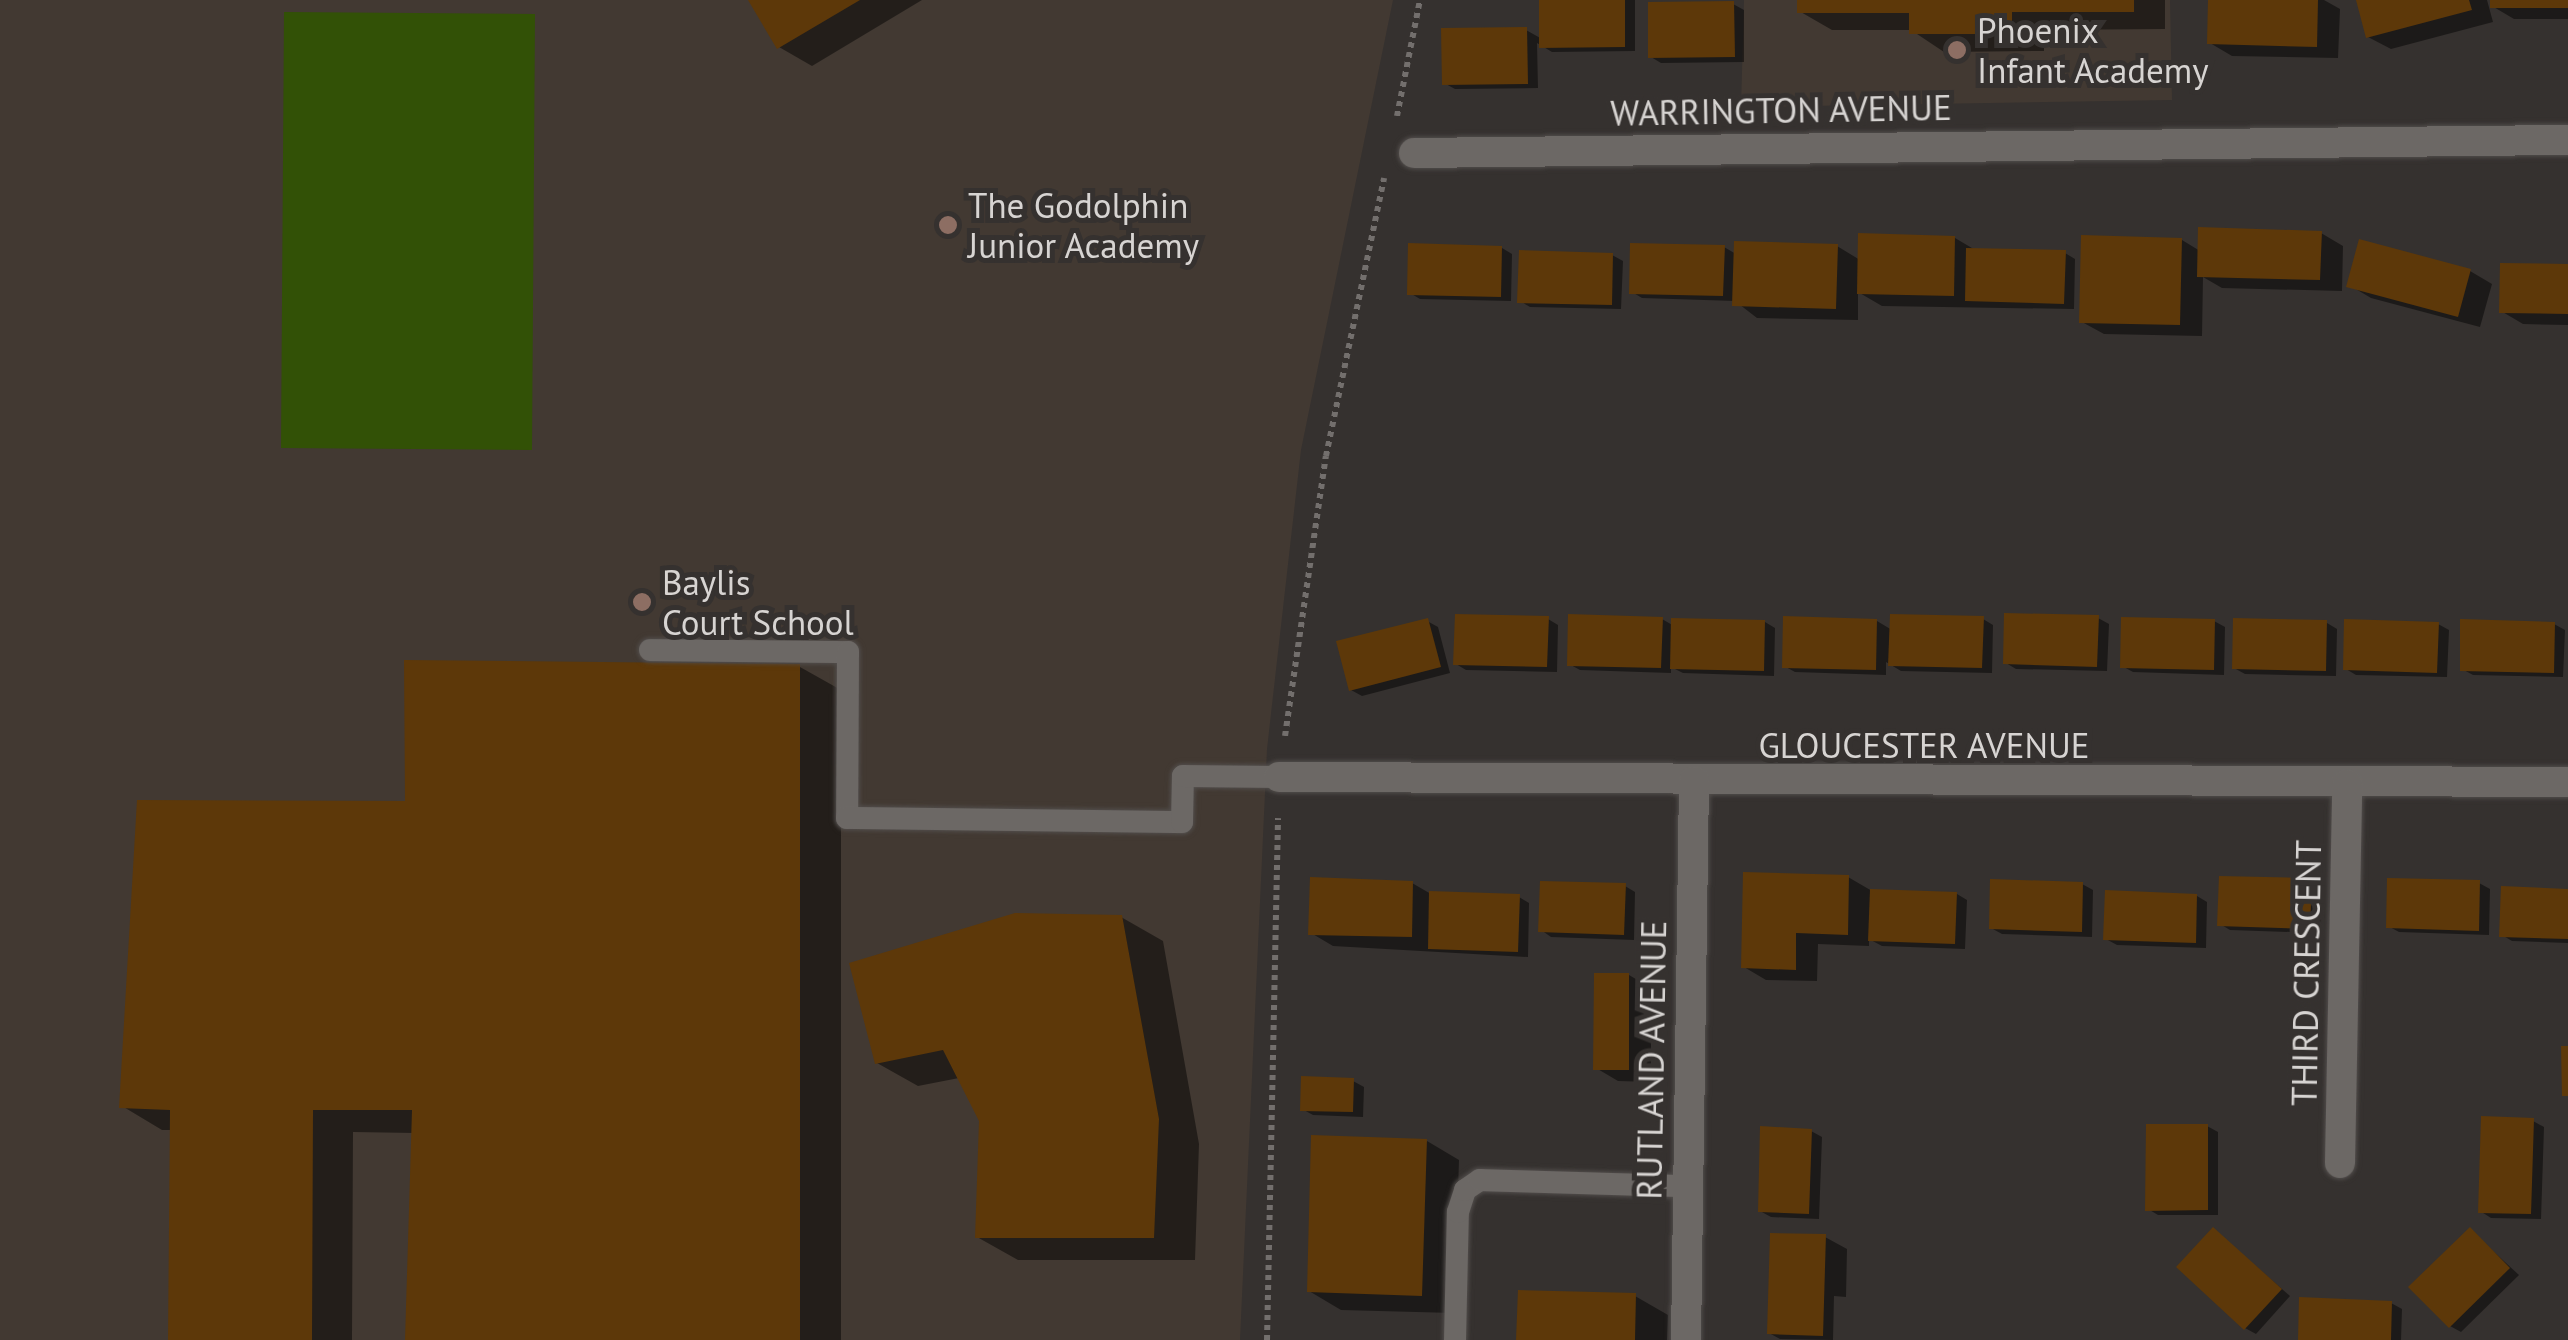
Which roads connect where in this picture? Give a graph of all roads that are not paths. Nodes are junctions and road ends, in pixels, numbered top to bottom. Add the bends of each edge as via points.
1 (2568, 140) edge
2 (1404, 142) road end
3 (650, 650) dead end
4 (1279, 777) joint
5 (1694, 781) junction
6 (2568, 782) edge
7 (2347, 784) junction
8 (2340, 1163) dead end
9 (1685, 1186) junction
10 (1456, 1340) edge
11 (1686, 1340) edge

1 - 2 street, WARRINGTON AVENUE
3 - 4 lane via 848,652 848,818 1182,822 1183,776
4 - 5 street, GLOUCESTER AVENUE
5 - 7 street, GLOUCESTER AVENUE
5 - 9 street, RUTLAND AVENUE
6 - 7 street, GLOUCESTER AVENUE
7 - 8 street, THIRD CRESCENT
9 - 10 lane via 1480,1180 1465,1190 1458,1212
9 - 11 street, RUTLAND AVENUE

